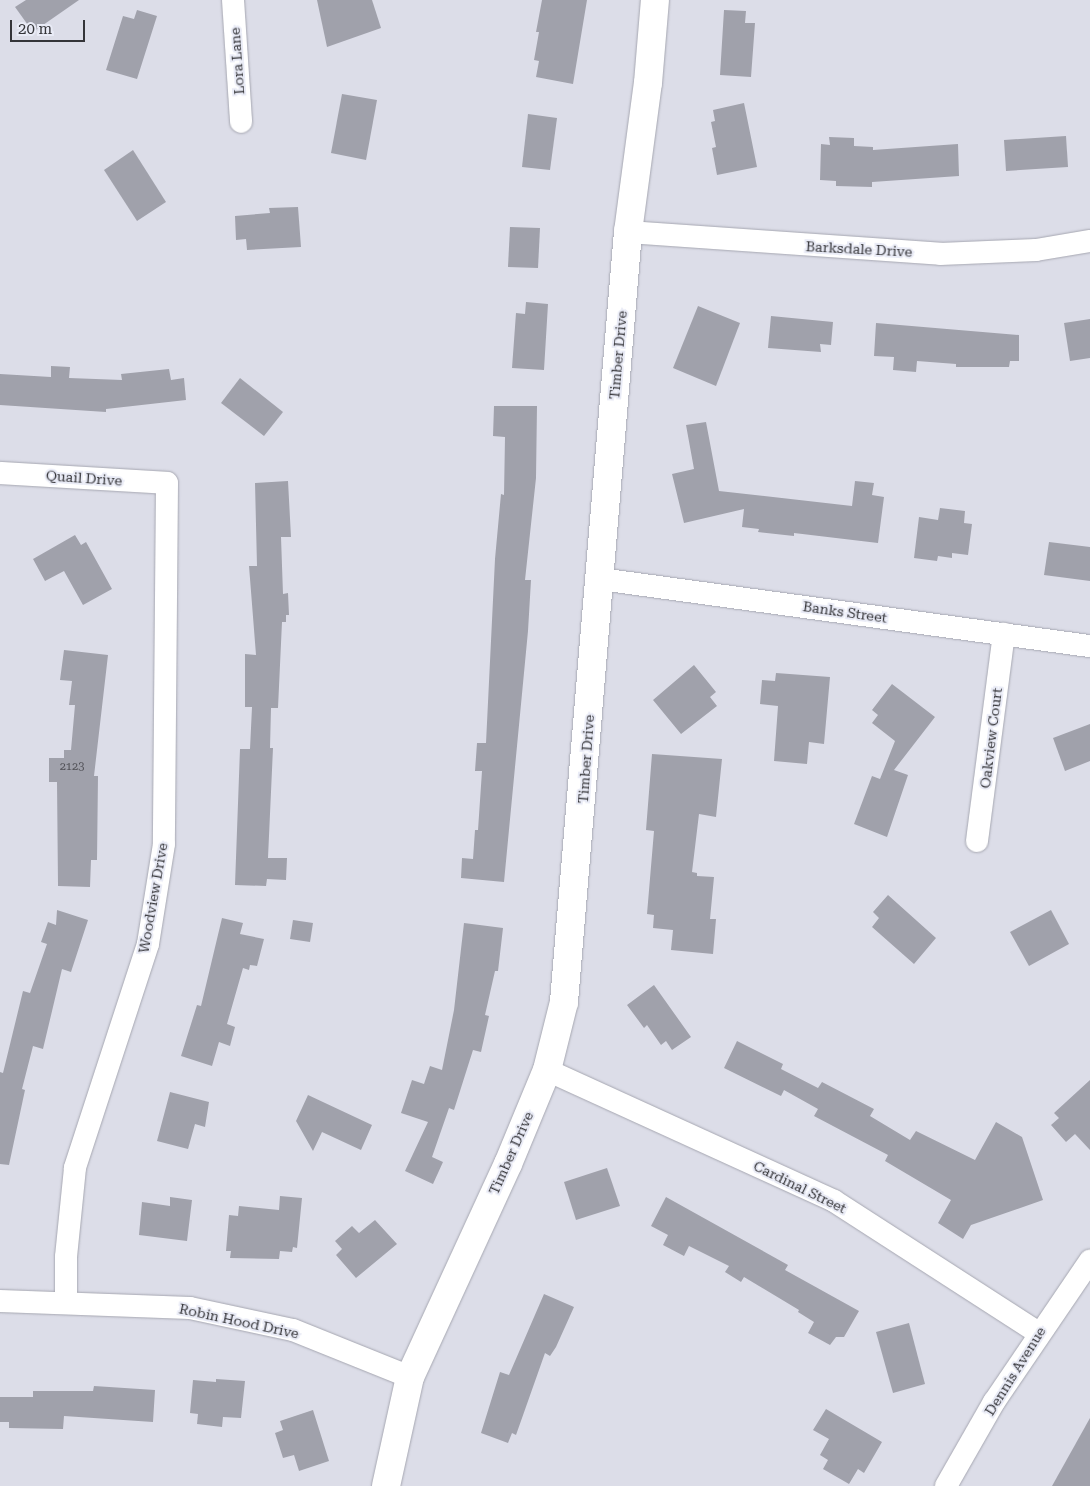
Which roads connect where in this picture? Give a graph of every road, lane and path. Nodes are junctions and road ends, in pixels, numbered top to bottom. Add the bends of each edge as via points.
1 (233, 0) edge
2 (655, 0) edge
3 (242, 122) dead end
4 (628, 232) junction
5 (1090, 241) edge
6 (0, 473) edge
7 (167, 483) joint
8 (600, 579) junction
9 (1004, 634) junction
10 (1090, 646) edge
11 (978, 841) dead end
12 (547, 1070) junction
13 (1090, 1261) edge
14 (0, 1301) edge
15 (66, 1302) junction
16 (1039, 1333) junction
17 (410, 1377) junction
18 (386, 1486) edge
19 (946, 1486) edge

1 - 3 street, Lora Lane
2 - 4 street, Timber Drive via 648,83
4 - 5 street, Barksdale Drive via 940,254 1036,250
4 - 8 street, Timber Drive
6 - 7 street, Quail Drive
7 - 15 street, Woodview Drive via 164,844 148,944 75,1168 66,1257
8 - 9 street, Banks Street
8 - 12 street, Timber Drive via 574,912 564,1002
9 - 10 street, Banks Street
9 - 11 street, Oakview Court
12 - 16 street, Cardinal Street via 834,1202
12 - 17 street, Timber Drive via 508,1164
13 - 16 street, Dennis Avenue
14 - 15 street, Robin Hood Drive
15 - 17 street, Robin Hood Drive via 190,1308 274,1326 357,1353
16 - 19 street, Dennis Avenue
17 - 18 street, Timber Drive

